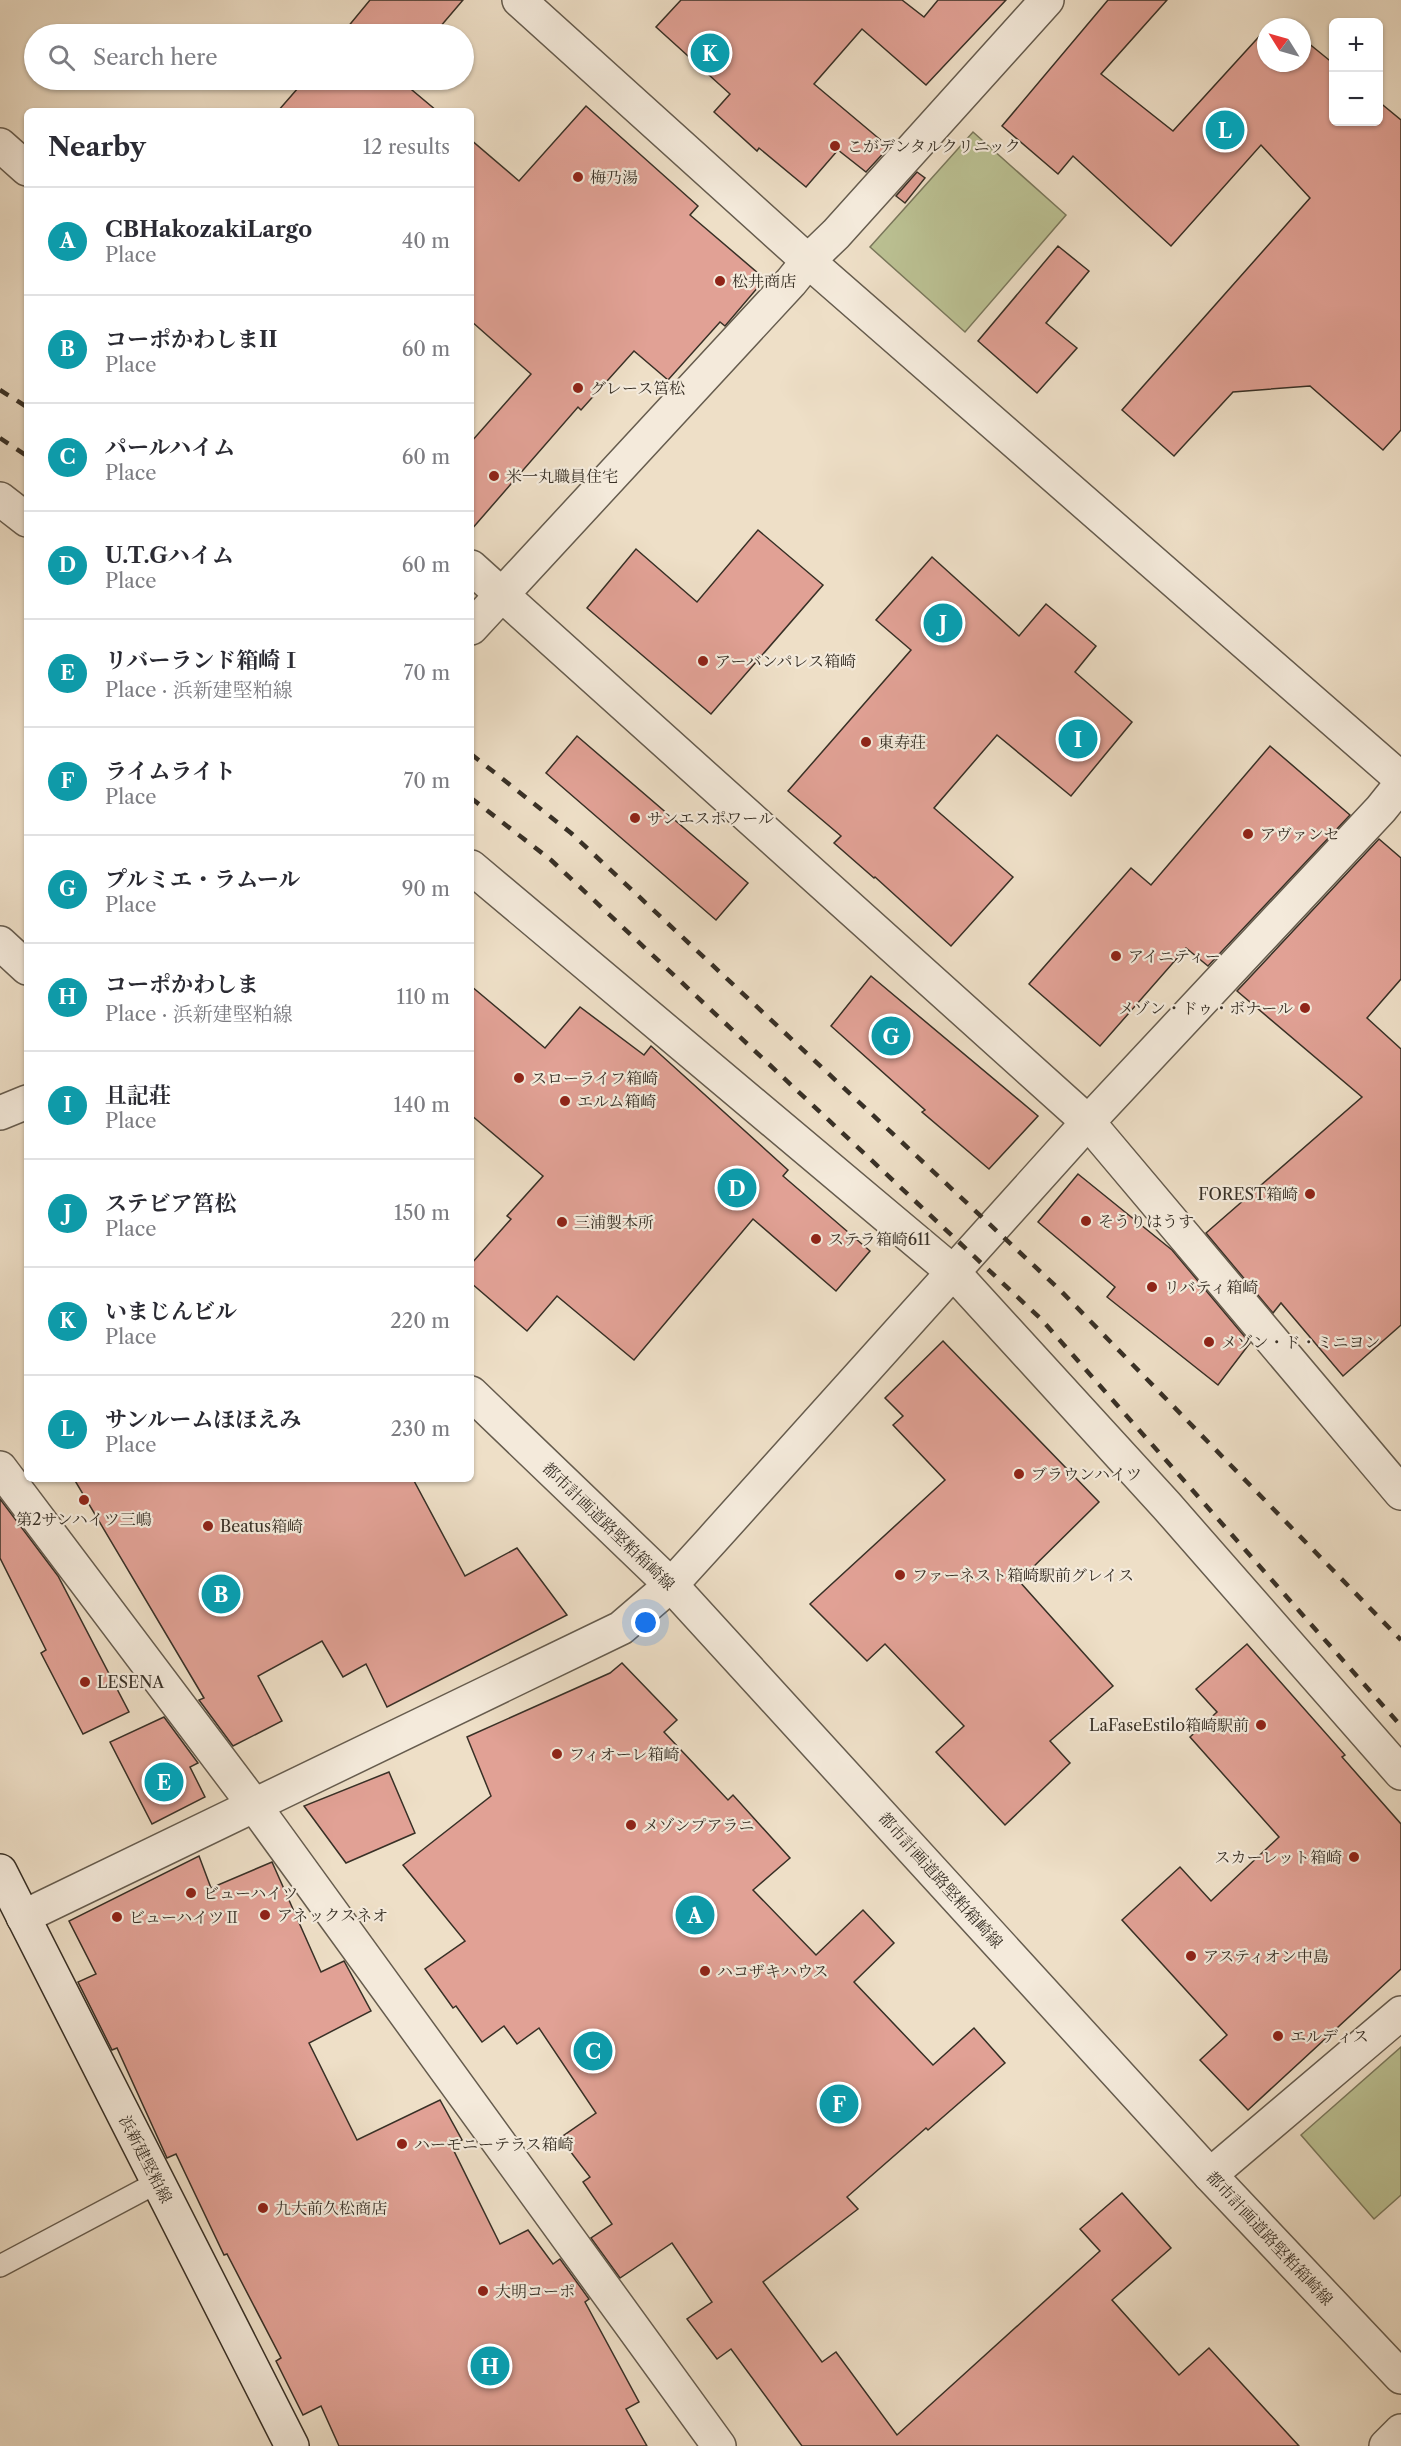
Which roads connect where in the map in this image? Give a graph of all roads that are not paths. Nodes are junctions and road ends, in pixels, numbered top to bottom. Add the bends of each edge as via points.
1 (519, 0) edge
2 (1047, 0) edge
3 (0, 145) edge
4 (24, 166) edge
5 (808, 261) junction
6 (0, 499) edge
7 (24, 518) edge
8 (474, 570) edge
9 (501, 594) junction
10 (474, 625) edge
11 (1401, 779) edge
12 (1401, 784) edge
13 (474, 870) edge
14 (0, 943) edge
15 (24, 965) edge
16 (24, 1103) edge
17 (0, 1113) edge
18 (1088, 1122) junction
19 (953, 1272) junction
20 (474, 1396) edge
21 (0, 1468) edge
22 (1401, 1493) edge
23 (671, 1585) junction
24 (1401, 1773) edge
25 (254, 1805) junction
26 (0, 1871) edge
27 (23, 1917) junction
28 (1401, 2013) edge
29 (1210, 2175) junction
30 (158, 2182) junction
31 (0, 2265) edge
32 (1401, 2377) edge
33 (1401, 2432) edge
34 (292, 2446) edge
35 (719, 2446) edge
36 (1386, 2446) edge

1 - 5 street
2 - 5 street
3 - 4 street
5 - 9 street
5 - 11 street
6 - 7 street
8 - 9 street
9 - 10 street
9 - 18 street
12 - 18 street
13 - 19 street
14 - 15 street
16 - 17 street
18 - 19 street
18 - 22 street
19 - 23 street
19 - 24 street via 1166,1505
20 - 23 street, 都市計画道路堅粕箱崎線
21 - 25 street
23 - 25 street via 621,1628
23 - 29 street, 都市計画道路堅粕箱崎線
25 - 27 street
25 - 35 street
26 - 27 street, 浜新建堅粕線
27 - 30 street, 浜新建堅粕線
28 - 29 street
29 - 32 street, 都市計画道路堅粕箱崎線
30 - 31 lane
30 - 34 street, 浜新建堅粕線
33 - 36 street

